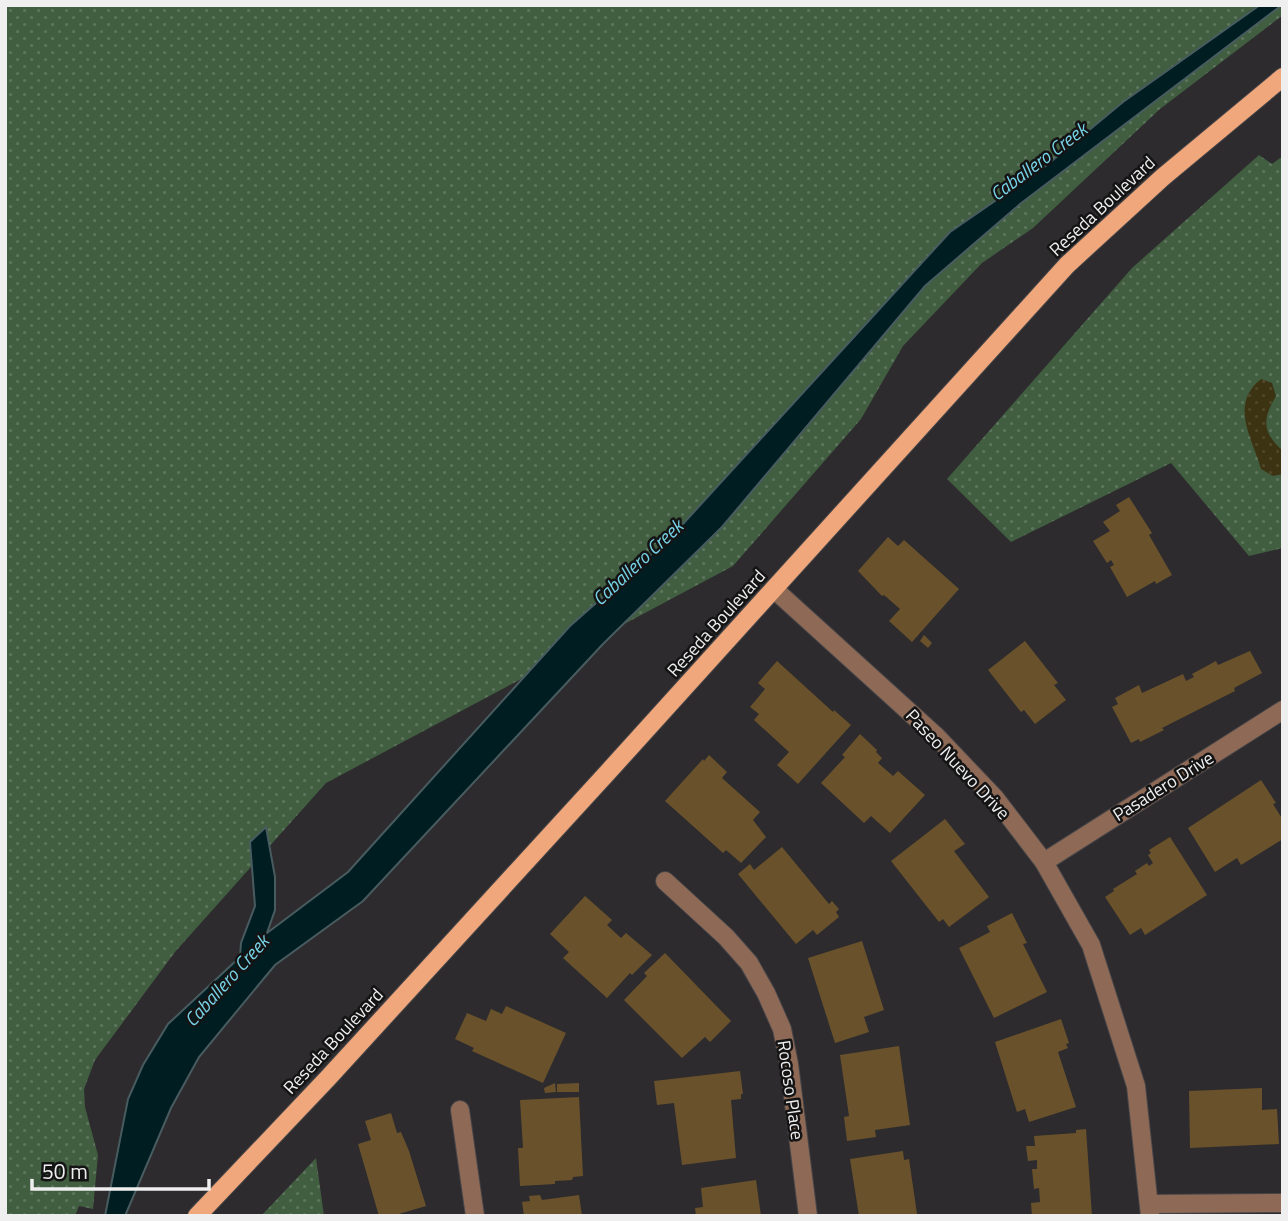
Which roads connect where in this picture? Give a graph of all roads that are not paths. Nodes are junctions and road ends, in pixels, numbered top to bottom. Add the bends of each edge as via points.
1 (1283, 77) edge
2 (775, 590) junction
3 (1283, 710) edge
4 (1044, 862) junction
5 (665, 881) dead end
6 (460, 1110) dead end
7 (1283, 1203) edge
8 (1150, 1210) edge
9 (197, 1216) edge
10 (475, 1216) edge
11 (808, 1216) edge

1 - 2 main road, Reseda Boulevard via 1067,265
2 - 4 street, Paseo Nuevo Drive via 937,737 995,798
2 - 9 main road, Reseda Boulevard
3 - 4 street, Pasadero Drive
4 - 8 street, Paseo Nuevo Drive via 1091,946 1136,1086
5 - 11 street, Rocoso Place via 749,963 782,1029
6 - 10 street
7 - 8 street

